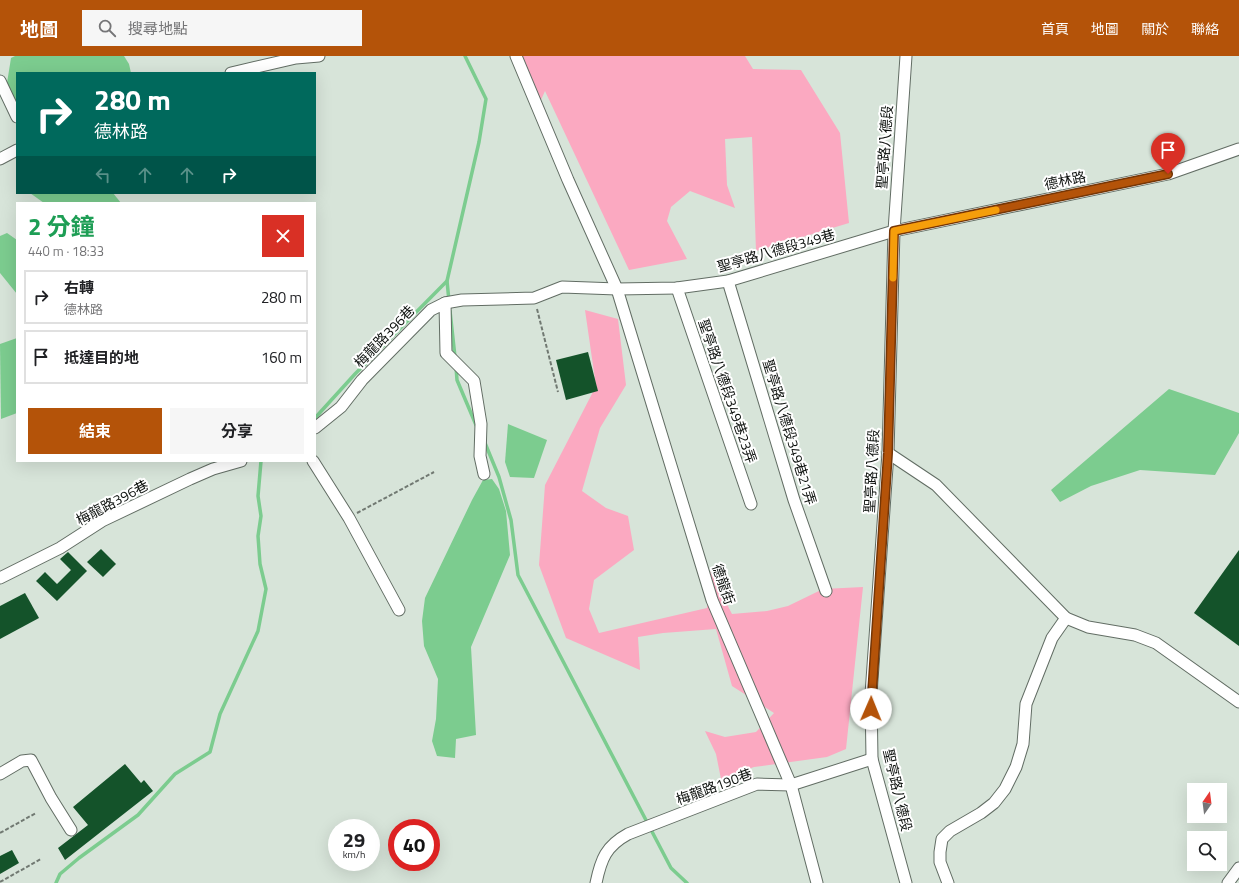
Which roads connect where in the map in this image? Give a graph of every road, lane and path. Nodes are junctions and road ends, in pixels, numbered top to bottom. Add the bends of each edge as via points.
1 (319, 56) edge
2 (516, 56) edge
3 (906, 56) edge
4 (235, 72) edge
5 (0, 82) edge
6 (16, 115) edge
7 (1239, 149) edge
8 (16, 151) edge
9 (0, 159) edge
10 (894, 231) junction
11 (728, 281) junction
12 (677, 288) junction
13 (617, 289) junction
14 (534, 298) junction
15 (445, 303) junction
16 (558, 392) dead end
17 (316, 427) edge
18 (888, 453) junction
19 (238, 462) edge
20 (314, 462) edge
21 (434, 472) dead end
22 (484, 474) dead end
23 (751, 504) dead end
24 (349, 518) junction
25 (0, 578) edge
26 (826, 591) dead end
27 (399, 610) dead end
28 (1066, 618) junction
29 (1239, 702) edge
30 (872, 760) junction
31 (0, 774) edge
32 (791, 785) junction
33 (36, 813) dead end
34 (71, 830) dead end
35 (0, 833) edge
36 (41, 859) dead end
37 (1239, 868) edge
38 (0, 882) edge
39 (596, 883) edge
40 (817, 883) edge
41 (906, 883) edge
42 (948, 883) edge
43 (1228, 883) edge

1 - 4 street via 296,58
2 - 13 street, 德龍街
3 - 10 street, 聖亭路八德段
5 - 6 street
7 - 10 street, 德林路 via 1168,174
8 - 9 street
10 - 11 street, 聖亭路八德段349巷
10 - 18 street, 聖亭路八德段
11 - 12 street, 聖亭路八德段349巷
11 - 26 street, 聖亭路八德段349巷21弄 via 794,500
12 - 13 street, 聖亭路八德段349巷
12 - 23 street, 聖亭路八德段349巷23弄
13 - 14 street, 梅龍路396巷 via 562,287
13 - 32 street, 德龍街 via 712,600
14 - 15 street, 梅龍路396巷 via 462,300
14 - 16 path
15 - 17 street, 梅龍路396巷 via 431,310 362,380 341,407
15 - 22 street via 446,353 474,381 481,424 480,456
18 - 28 street via 936,485
18 - 30 street, 聖亭路八德段 via 871,694
19 - 25 street, 梅龍路396巷 via 190,479 109,518 60,548
20 - 24 street
21 - 24 path
24 - 27 street
28 - 29 street via 1088,627 1135,635 1156,643
28 - 42 street via 1052,638 1026,704 1023,744 1016,767 1005,789 982,814 950,831 942,839 940,862
30 - 32 street, 梅龍路190巷
30 - 41 street, 聖亭路八德段
31 - 34 street via 22,761 31,760
32 - 39 street, 梅龍路190巷 via 757,784 614,841 600,862
32 - 40 street, 德龍街
33 - 35 path
36 - 38 path
37 - 43 street

